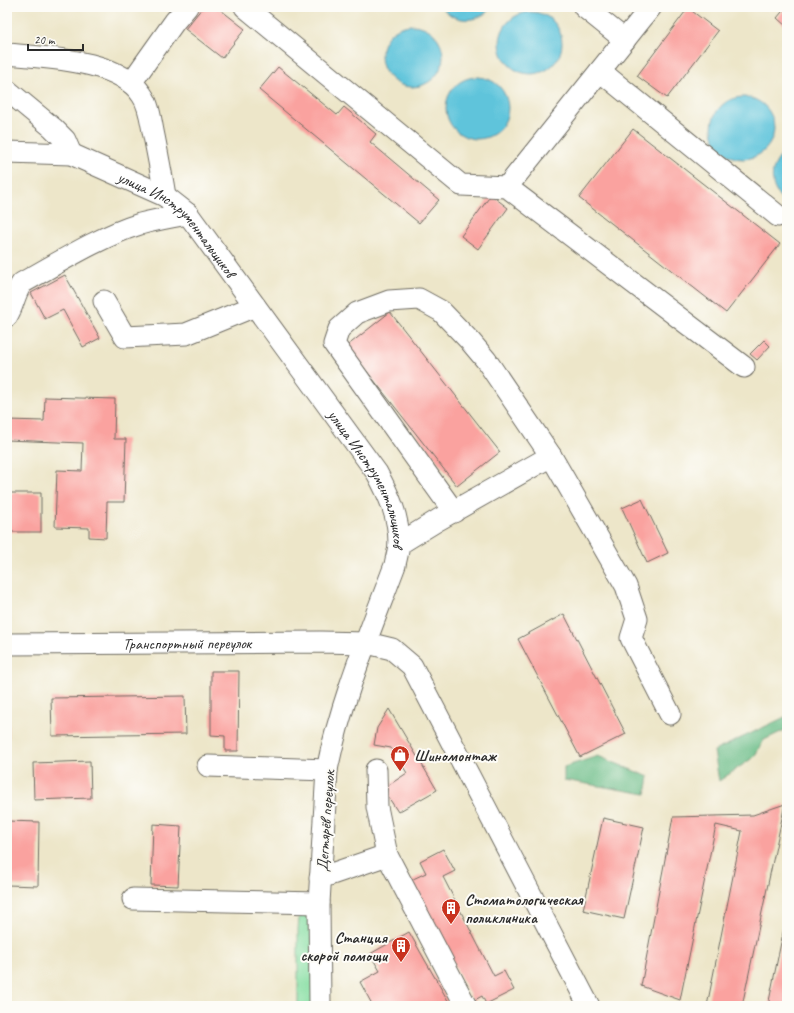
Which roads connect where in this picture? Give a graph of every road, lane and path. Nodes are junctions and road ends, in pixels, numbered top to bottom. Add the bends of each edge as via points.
1 (187, 7) edge
2 (245, 7) edge
3 (584, 7) edge
4 (651, 7) edge
5 (625, 40) junction
6 (7, 54) edge
7 (600, 71) junction
8 (131, 83) junction
9 (7, 90) edge
10 (7, 152) edge
11 (71, 154) junction
12 (506, 187) junction
13 (166, 196) junction
14 (188, 214) junction
15 (778, 216) dead end
16 (104, 301) dead end
17 (255, 306) junction
18 (7, 316) edge
19 (744, 367) dead end
20 (551, 456) junction
21 (454, 512) junction
22 (399, 544) junction
23 (366, 643) junction
24 (7, 644) edge
25 (670, 714) dead end
26 (208, 766) dead end
27 (327, 770) junction
28 (376, 770) dead end
29 (386, 855) junction
30 (320, 878) junction
31 (133, 899) dead end
32 (319, 903) junction
33 (320, 1006) edge
34 (466, 1006) edge
35 (589, 1006) edge

1 - 8 street
2 - 12 street via 461,185
3 - 5 street
4 - 5 street
5 - 7 street
6 - 8 street via 74,61 105,69
7 - 12 street
7 - 15 street
8 - 13 street via 143,96 150,115
9 - 11 street via 57,132 65,140
10 - 11 street, улица Инструментальщиков
11 - 13 street, улица Инструментальщиков
12 - 19 street
13 - 14 street, улица Инструментальщиков
14 - 17 street, улица Инструментальщиков
14 - 18 street via 138,225 106,238 22,283 15,292
16 - 17 street via 125,337 186,334
17 - 22 street, улица Инструментальщиков via 377,472 390,497
20 - 21 street
20 - 21 street via 486,360 441,311 419,299 389,302 357,313 339,329 334,344
20 - 25 street via 626,586 637,619 631,638
21 - 22 street
22 - 23 street, улица Инструментальщиков via 395,565
23 - 24 street, Транспортный переулок
23 - 27 street, Дегтярёв переулок via 344,703
23 - 35 street via 392,649 412,666
26 - 27 street
27 - 30 street, Дегтярёв переулок
28 - 29 street via 377,807
29 - 30 street
29 - 34 street
30 - 32 street, Дегтярёв переулок
31 - 32 street
32 - 33 street, Дегтярёв переулок

